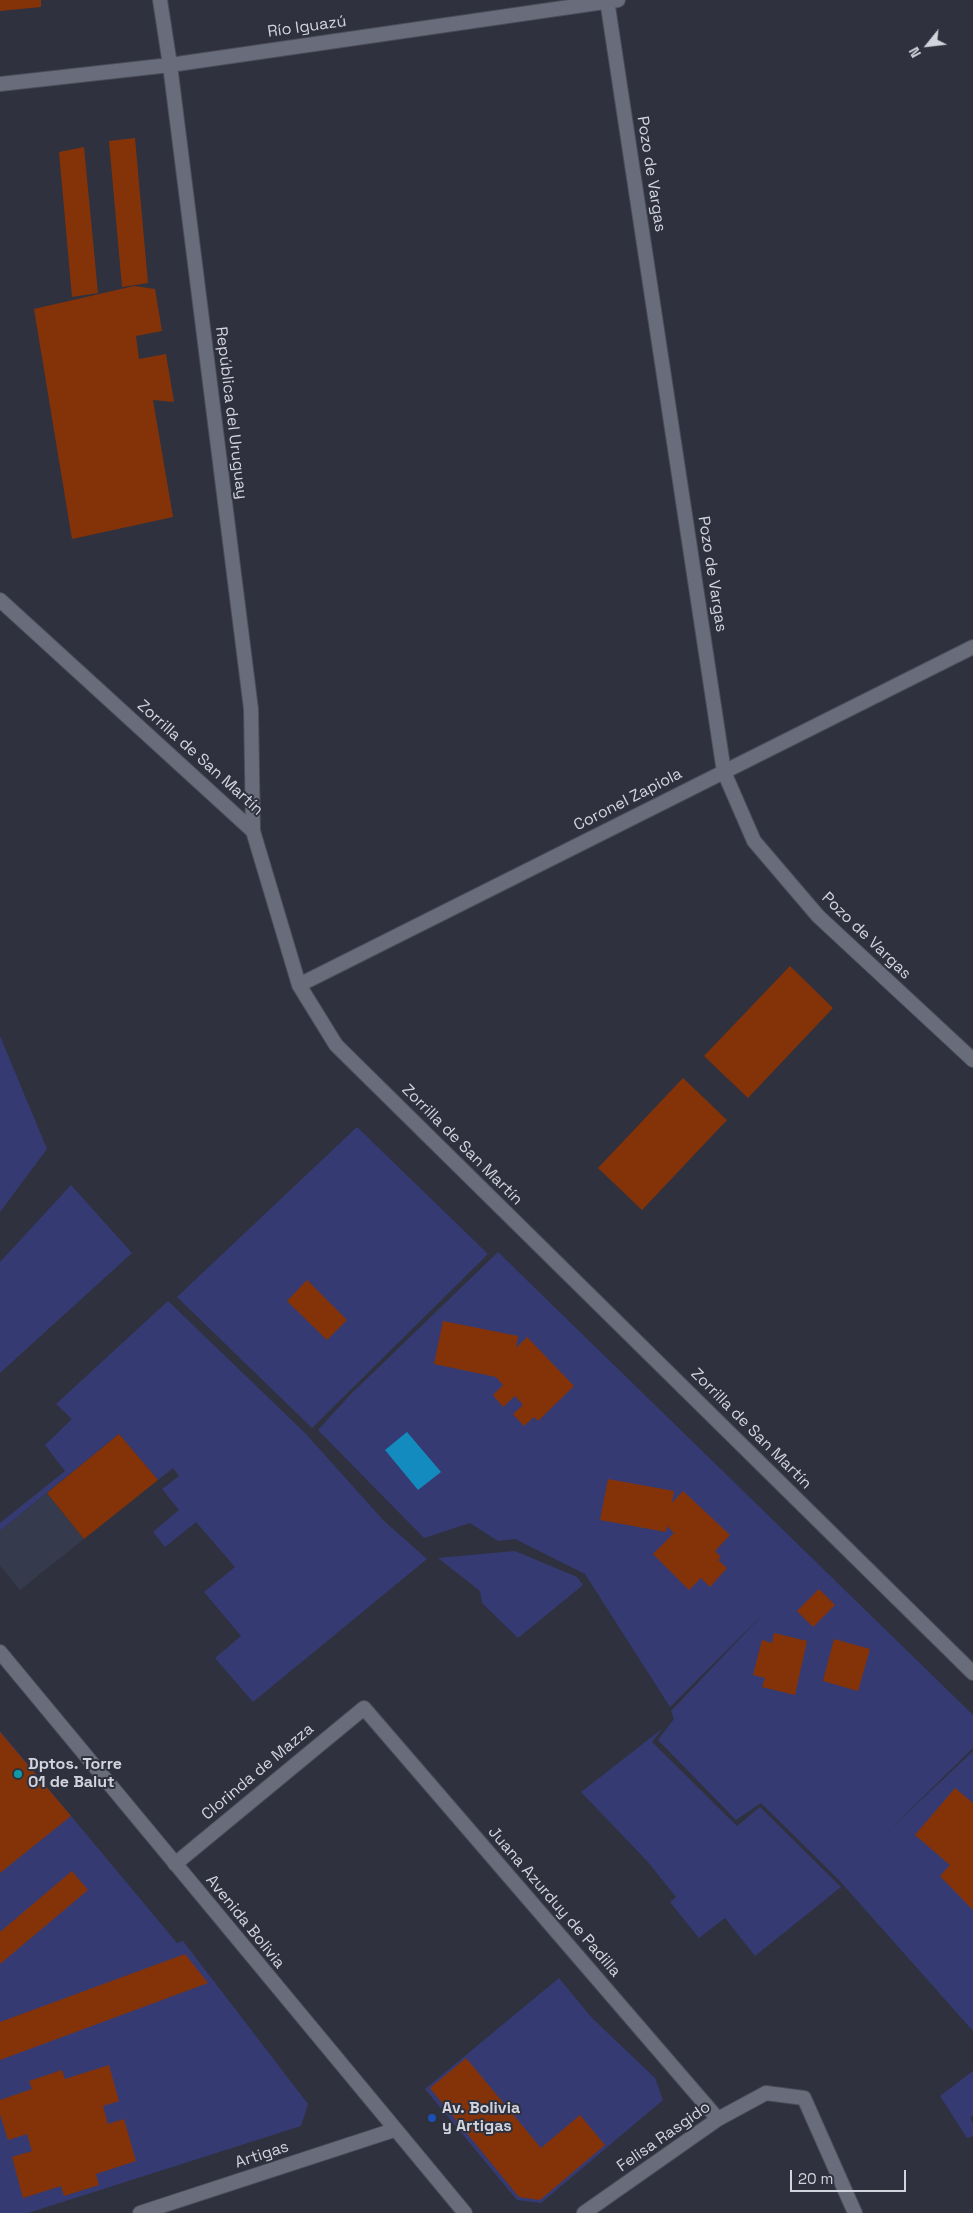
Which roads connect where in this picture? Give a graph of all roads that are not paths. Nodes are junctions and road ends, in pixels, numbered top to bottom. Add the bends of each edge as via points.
1 (160, 0) edge
2 (611, 1) edge
3 (170, 65) junction
4 (0, 84) edge
5 (0, 600) edge
6 (973, 647) edge
7 (724, 772) junction
8 (254, 831) junction
9 (299, 985) junction
10 (973, 1060) edge
11 (0, 1652) edge
12 (972, 1670) edge
13 (364, 1708) joint
14 (176, 1864) junction
15 (718, 2119) junction
16 (394, 2130) junction
17 (140, 2213) edge
18 (465, 2213) edge
19 (584, 2213) edge
20 (855, 2213) edge

1 - 3 street, República del Uruguay
2 - 3 street, Río Iguazú
2 - 7 street, Pozo de Vargas
3 - 4 street, Río Iguazú
3 - 8 street, República del Uruguay via 251,710
5 - 8 street, Zorrilla de San Martín
6 - 7 street, Coronel Zapiola
7 - 9 street, Coronel Zapiola
7 - 10 street, Pozo de Vargas via 754,841 818,916
8 - 9 street, Zorrilla de San Martín
9 - 12 street, Zorrilla de San Martín via 336,1045
11 - 14 street, Avenida Bolivia
13 - 14 street, Clorinda de Mazza
13 - 15 street, Juana Azurduy de Padilla
14 - 16 street, Avenida Bolivia
15 - 19 street, Felisa Rasgido
15 - 20 street, Felisa Rasgido via 766,2093 804,2098
16 - 17 street, Artigas
16 - 18 street, Avenida Bolivia

